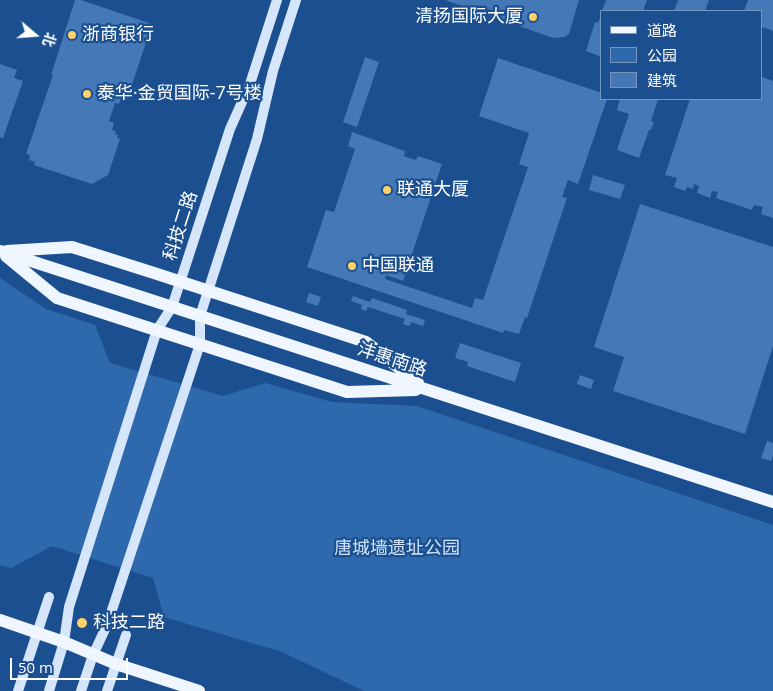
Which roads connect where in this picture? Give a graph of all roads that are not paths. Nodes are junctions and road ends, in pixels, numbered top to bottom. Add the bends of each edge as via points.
1 (277, 0) edge
2 (296, 0) edge
3 (0, 251) edge
4 (180, 282) junction
5 (208, 291) junction
6 (172, 307) junction
7 (200, 316) junction
8 (157, 330) junction
9 (200, 344) junction
10 (426, 390) junction
11 (773, 502) edge
12 (49, 597) dead end
13 (0, 620) edge
14 (37, 632) junction
15 (126, 635) dead end
16 (64, 642) junction
17 (93, 655) junction
18 (116, 664) junction
19 (18, 691) edge
20 (49, 691) edge
21 (81, 691) edge
22 (107, 691) edge
23 (199, 691) edge

1 - 4 main road, 科技二路
2 - 5 main road via 273,71 257,139
3 - 4 main road via 72,247
3 - 6 main road, 沣惠南路
3 - 8 main road via 57,298
4 - 5 main road
4 - 6 main road, 科技二路
5 - 7 main road
5 - 10 main road via 366,342
6 - 7 main road, 沣惠南路
6 - 8 main road, 科技二路
7 - 9 main road
7 - 10 main road, 沣惠南路
8 - 9 main road
8 - 16 main road, 科技二路 via 69,606
9 - 10 main road via 347,392
9 - 17 main road via 107,625
10 - 11 main road, 沣惠南路
12 - 14 main road
13 - 14 main road
14 - 16 main road
14 - 19 main road
15 - 18 main road
16 - 17 main road
16 - 20 main road, 科技二路
17 - 18 main road
17 - 21 main road
18 - 22 main road
18 - 23 main road

